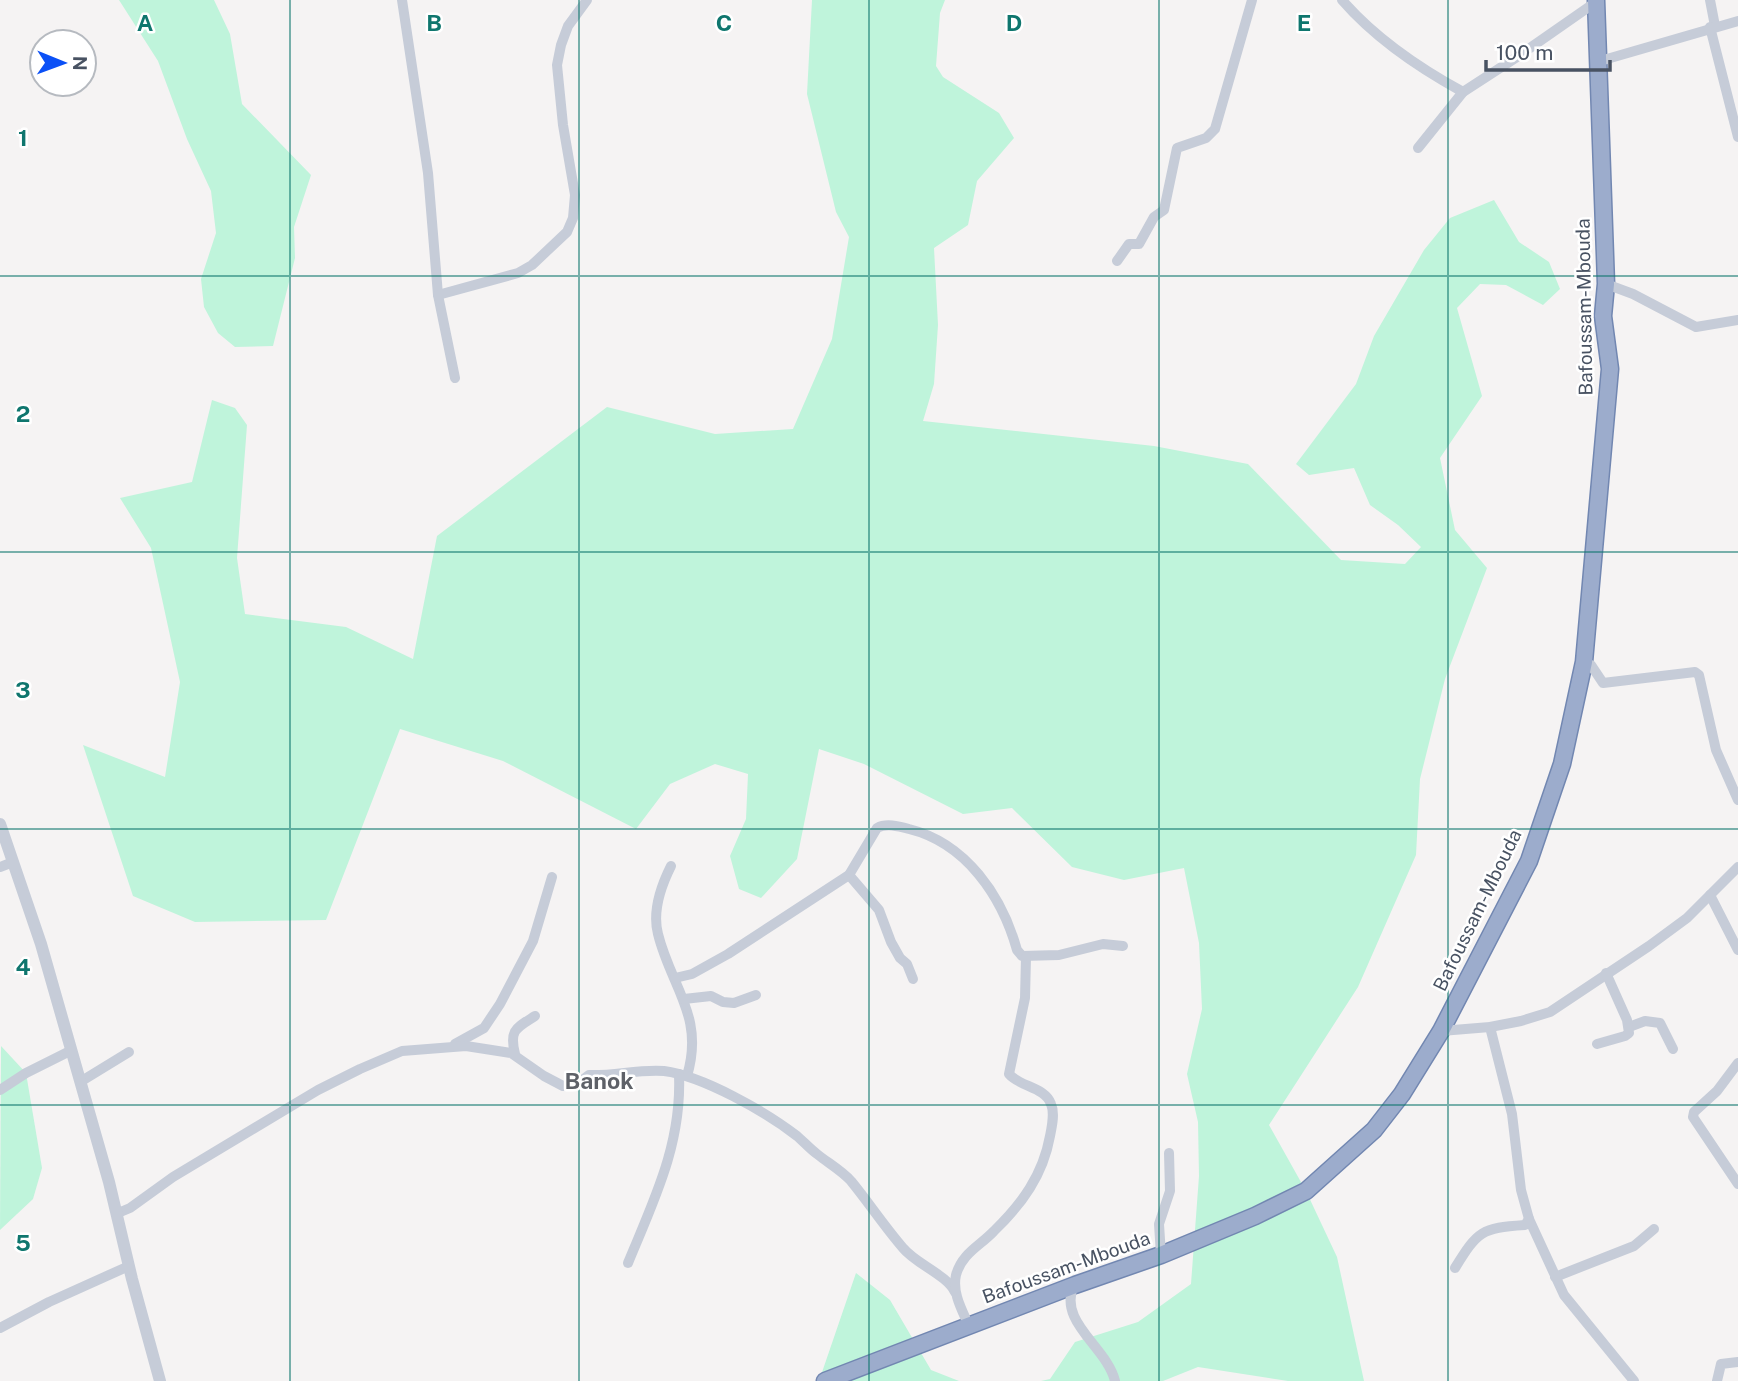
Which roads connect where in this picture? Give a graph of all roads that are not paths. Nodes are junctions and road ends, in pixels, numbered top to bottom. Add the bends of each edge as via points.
1 (402, 0) edge
2 (587, 0) edge
3 (1252, 0) edge
4 (1342, 0) edge
5 (1710, 0) edge
6 (1596, 1) edge
7 (1738, 20) edge
8 (1712, 27) junction
9 (1600, 61) junction
10 (1463, 92) junction
11 (1738, 137) edge
12 (1418, 148) dead end
13 (1117, 261) dead end
14 (1606, 284) junction
15 (438, 295) junction
16 (1738, 320) edge
17 (455, 378) dead end
18 (1584, 662) junction
19 (1738, 800) edge
20 (0, 824) edge
21 (13, 862) junction
22 (671, 866) dead end
23 (0, 867) edge
24 (1738, 867) edge
25 (849, 875) junction
26 (552, 877) dead end
27 (1710, 895) junction
28 (1123, 946) dead end
29 (1738, 950) edge
30 (1026, 957) junction
31 (1606, 973) junction
32 (675, 978) junction
33 (913, 979) dead end
34 (756, 995) dead end
35 (684, 999) junction
36 (535, 1016) dead end
37 (1490, 1027) junction
38 (1629, 1027) junction
39 (1441, 1031) junction
40 (1597, 1044) dead end
41 (448, 1046) junction
42 (1673, 1049) dead end
43 (70, 1051) junction
44 (129, 1052) dead end
45 (515, 1054) junction
46 (1738, 1063) edge
47 (683, 1075) junction
48 (80, 1082) junction
49 (0, 1090) edge
50 (1169, 1153) dead end
51 (1738, 1184) edge
52 (118, 1213) junction
53 (1529, 1219) junction
54 (1654, 1229) dead end
55 (1161, 1255) junction
56 (628, 1263) dead end
57 (129, 1266) junction
58 (1455, 1268) dead end
59 (1555, 1277) junction
60 (1074, 1284) junction
61 (956, 1292) junction
62 (969, 1326) junction
63 (0, 1328) edge
64 (1738, 1362) edge
65 (160, 1381) edge
66 (825, 1381) edge
67 (1115, 1381) edge
68 (1634, 1381) edge
69 (1717, 1381) edge

1 - 15 street via 428,173
2 - 15 street via 568,26 556,65 575,195 566,232 518,273
3 - 13 street via 1215,129 1206,138 1177,148 1164,210 1154,217 1139,244 1129,244
4 - 10 street via 1420,67
5 - 8 street
6 - 9 highway, Bafoussam-Mbouda
6 - 10 street
7 - 8 street
8 - 9 street
8 - 11 street
9 - 14 highway, Bafoussam-Mbouda
10 - 12 street
14 - 16 street via 1696,327
14 - 18 highway, Bafoussam-Mbouda via 1603,316 1611,369
15 - 17 street
18 - 19 street via 1603,683 1699,675 1716,750
18 - 39 highway, Bafoussam-Mbouda via 1562,764 1529,861
20 - 21 street
21 - 23 street
21 - 43 street
22 - 32 street via 657,906 657,932
24 - 27 street
25 - 30 street via 880,826 924,833 970,865 1002,906 1017,950
25 - 32 street via 729,954
25 - 33 street via 879,909 891,942
26 - 41 street via 533,941 500,1003 484,1028
27 - 29 street
27 - 31 street via 1668,932
28 - 30 street via 1103,944 1059,956
30 - 61 street via 1025,998 1009,1074 1051,1102 1048,1149 1029,1191 965,1256 956,1276
31 - 37 street via 1550,1012
31 - 38 street
32 - 35 street
34 - 35 street via 734,1003 711,996
35 - 47 street via 692,1052
36 - 45 street via 512,1035
37 - 39 street
37 - 53 street via 1512,1114
38 - 40 street via 1625,1036
38 - 42 street via 1645,1021 1660,1023
39 - 55 highway, Bafoussam-Mbouda via 1374,1130 1306,1191
41 - 45 street
41 - 52 street via 402,1052 342,1077
43 - 48 street
43 - 49 street
44 - 48 street
45 - 47 street via 563,1086 589,1075 650,1071
46 - 51 street via 1693,1117
47 - 56 street via 665,1175
47 - 61 street via 738,1099 800,1139 849,1179 905,1251
48 - 52 street
50 - 55 street via 1170,1191 1159,1224
52 - 57 street
53 - 58 street via 1525,1224 1481,1233
53 - 59 street
54 - 59 street via 1634,1245
55 - 60 highway, Bafoussam-Mbouda
57 - 63 street
57 - 65 street
59 - 68 street via 1564,1295
60 - 62 highway, Bafoussam-Mbouda
60 - 67 street via 1069,1296 1073,1317
61 - 62 street
62 - 66 highway, Bafoussam-Mbouda
64 - 69 street via 1721,1364

